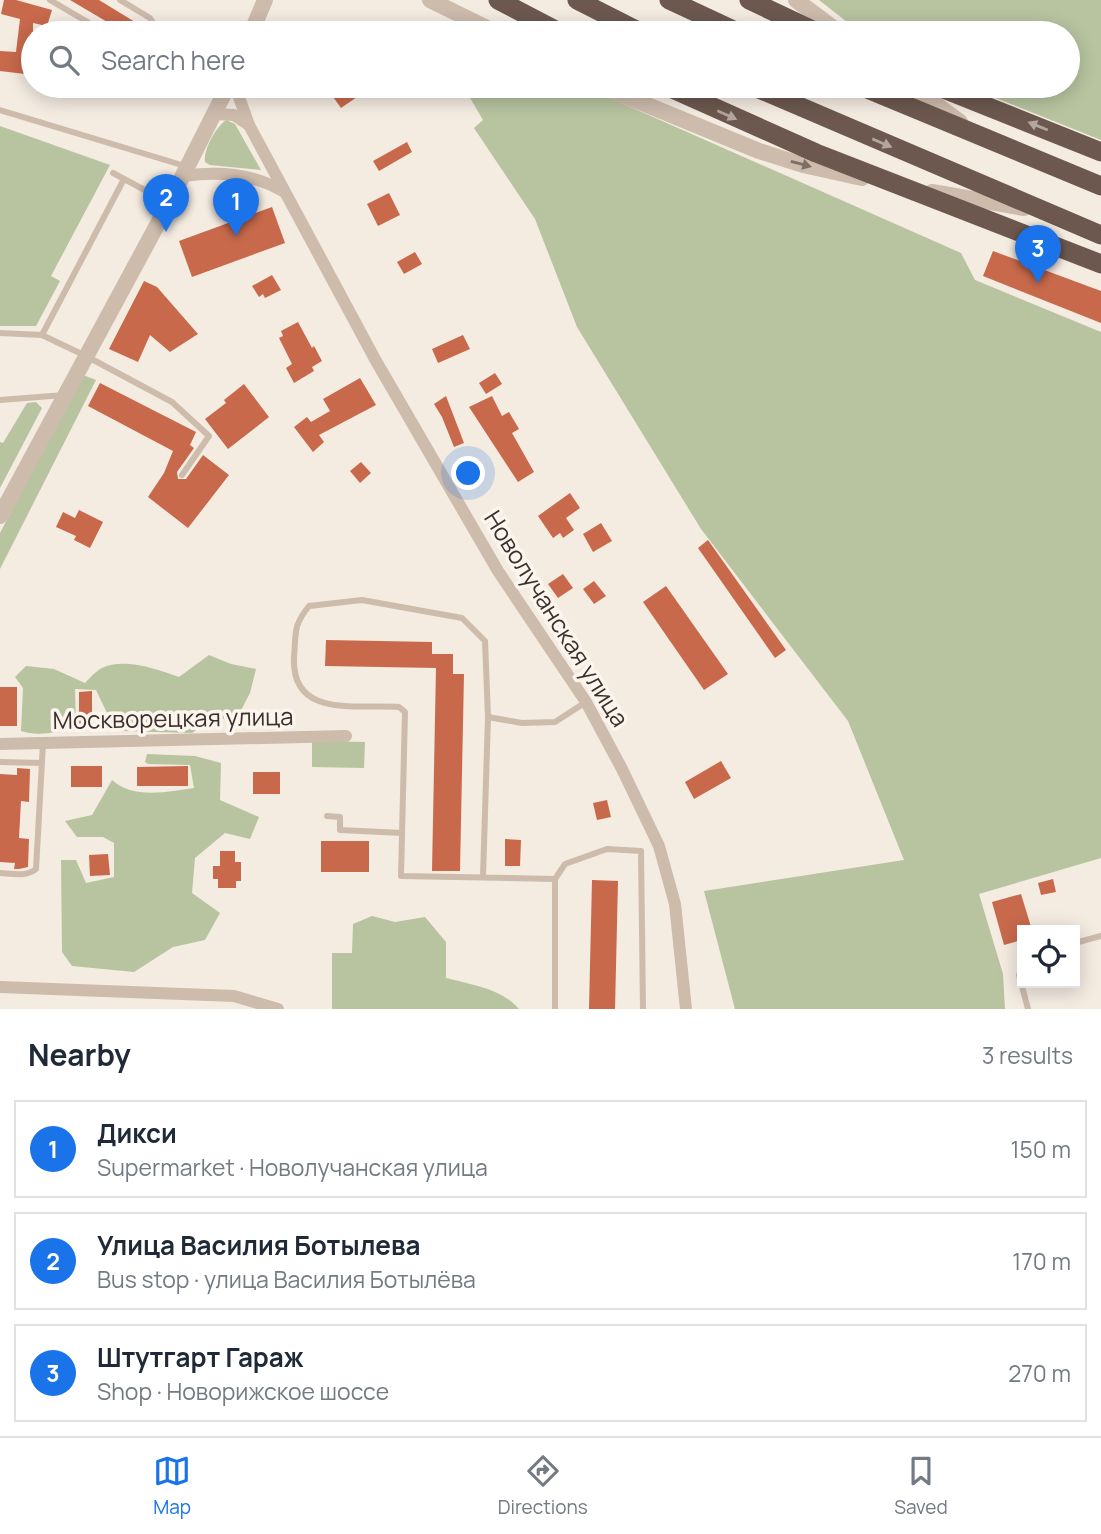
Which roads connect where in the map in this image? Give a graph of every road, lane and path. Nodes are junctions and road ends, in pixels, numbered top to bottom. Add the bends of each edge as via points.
1 (50, 0) edge
2 (120, 0) edge
3 (265, 0) edge
4 (430, 0) edge
5 (576, 0) edge
6 (669, 0) edge
7 (749, 0) edge
8 (796, 0) edge
9 (503, 3) edge
10 (86, 21) edge
11 (152, 21) edge
12 (256, 21) edge
13 (473, 21) edge
14 (538, 21) edge
15 (618, 21) edge
16 (714, 21) edge
17 (794, 21) edge
18 (824, 21) edge
19 (222, 98) edge
20 (240, 98) edge
21 (630, 98) edge
22 (693, 98) edge
23 (780, 98) edge
24 (889, 98) edge
25 (927, 98) edge
26 (966, 98) edge
27 (0, 110) edge
28 (215, 114) junction
29 (249, 125) junction
30 (979, 136) junction
31 (1101, 152) edge
32 (185, 171) junction
33 (113, 173) dead end
34 (124, 179) junction
35 (1101, 186) edge
36 (283, 191) junction
37 (169, 203) junction
38 (1043, 211) junction
39 (1101, 235) edge
40 (1101, 264) edge
41 (0, 333) edge
42 (42, 335) junction
43 (86, 356) junction
44 (65, 395) junction
45 (0, 400) edge
46 (182, 475) dead end
47 (0, 516) edge
48 (586, 702) junction
49 (488, 716) junction
50 (346, 736) dead end
51 (43, 743) junction
52 (0, 744) edge
53 (0, 762) edge
54 (42, 763) junction
55 (327, 816) dead end
56 (402, 833) junction
57 (659, 846) junction
58 (641, 850) junction
59 (0, 873) edge
60 (484, 877) junction
61 (555, 879) junction
62 (1101, 936) edge
63 (1080, 942) edge
64 (0, 987) edge
65 (1022, 988) edge
66 (278, 1009) edge
67 (555, 1009) edge
68 (643, 1009) edge
69 (686, 1009) edge
70 (1028, 1009) edge

1 - 10 lane
2 - 11 lane
3 - 12 street
4 - 13 street
5 - 15 highway
6 - 16 highway
7 - 17 highway
8 - 18 street
9 - 14 highway
19 - 28 street
20 - 29 street, Новолучанская улица
21 -> 38 street via 759,152 803,165
22 -> 40 highway, bridge via 816,153
23 -> 38 highway
24 - 30 highway
25 - 30 street
31 -> 26 highway
27 - 32 lane
28 - 29 street via 234,115
28 - 32 street
29 - 36 street, Новолучанская улица
30 - 35 highway
32 - 36 street via 227,173
32 - 37 street
33 - 34 lane
34 - 37 lane
34 - 42 lane
36 - 48 street, Новолучанская улица via 499,571
37 - 43 street
38 - 39 highway
41 - 42 lane
42 - 43 lane
43 - 44 street
43 - 46 lane via 172,402 209,436
44 - 45 lane
44 - 47 street
48 - 49 lane via 555,722 523,723
48 - 57 street, Новолучанская улица
49 - 56 lane via 485,641 461,618 362,600 309,606 296,622 294,669 296,681 308,696 329,706 399,706 405,712
49 - 60 lane
50 - 51 street, Москворецкая улица
51 - 52 street, Москворецкая улица
51 - 54 lane
53 - 54 lane
54 - 59 lane via 36,869 22,875
55 - 56 lane via 340,817 340,830
56 - 60 lane via 401,876
57 - 58 lane
57 - 69 street, Новолучанская улица via 675,904
58 - 61 lane via 607,849 565,864
58 - 68 lane
60 - 61 lane
61 - 67 lane
62 - 63 lane
64 - 66 street via 234,996
65 - 70 lane

